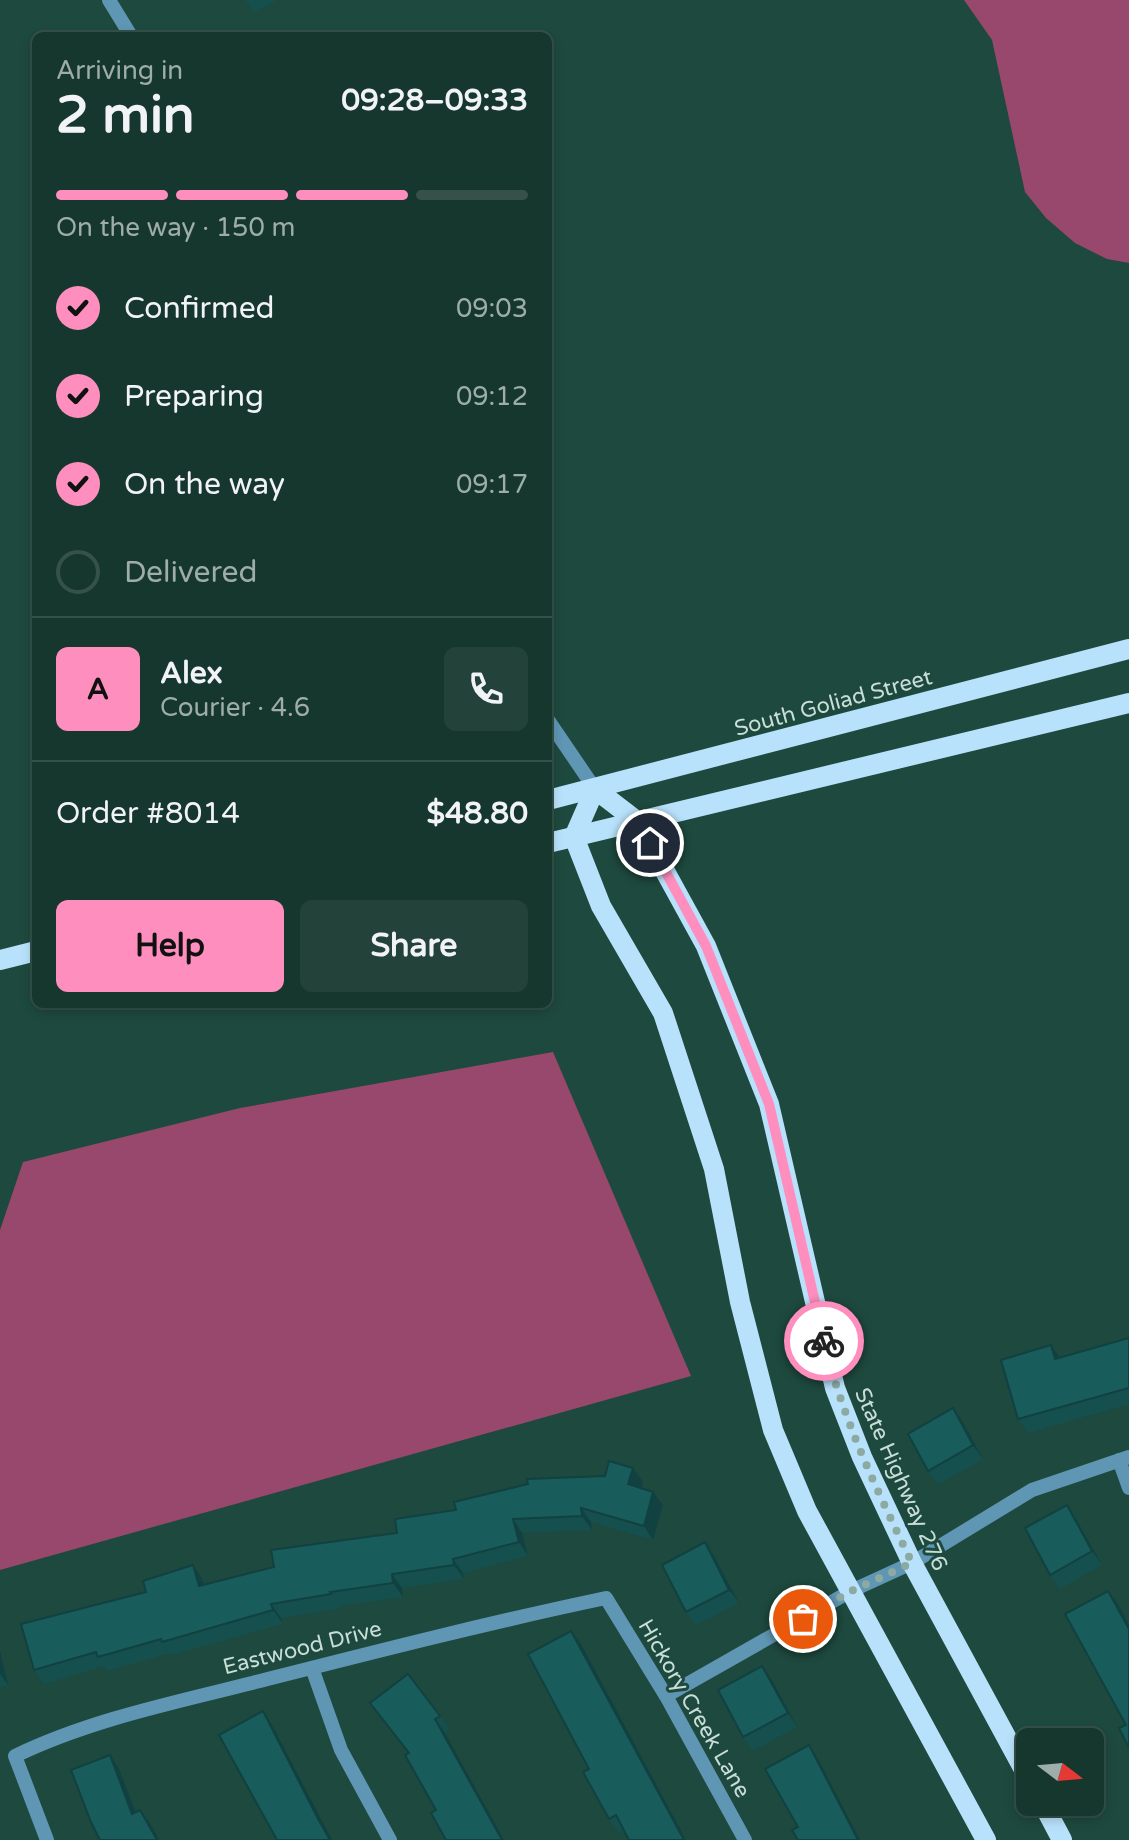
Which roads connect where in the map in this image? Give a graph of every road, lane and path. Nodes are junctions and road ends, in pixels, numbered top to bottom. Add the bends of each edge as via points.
1 (109, 0) edge
2 (129, 32) edge
3 (1129, 649) edge
4 (1129, 703) edge
5 (552, 726) edge
6 (595, 789) junction
7 (552, 799) edge
8 (638, 822) junction
9 (574, 837) junction
10 (552, 842) edge
11 (32, 952) edge
12 (0, 960) edge
13 (1124, 1458) edge
14 (1129, 1488) edge
15 (912, 1563) junction
16 (851, 1591) junction
17 (606, 1598) joint
18 (312, 1668) junction
19 (666, 1696) junction
20 (1016, 1755) edge
21 (1049, 1816) edge
22 (47, 1840) edge
23 (390, 1840) edge
24 (745, 1840) edge
25 (986, 1840) edge
26 (1062, 1840) edge

1 - 2 street
3 - 6 main road, South Goliad Street
4 - 8 main road
5 - 6 street
6 - 7 main road, South Goliad Street
6 - 8 main road, State Highway 276
6 - 9 main road
8 - 9 main road
8 - 15 main road, State Highway 276 via 706,946 769,1104 835,1388
9 - 10 main road
9 - 16 main road via 601,906 663,1013 714,1169 773,1430 807,1511
11 - 12 main road
13 - 14 street
13 - 15 street via 1032,1490
15 - 16 street
15 - 20 main road, State Highway 276
16 - 19 street
16 - 25 main road
17 - 18 street, Eastwood Drive
17 - 19 street, Hickory Creek Lane
18 - 22 street, Eastwood Drive via 159,1707 43,1742 15,1756
18 - 23 street via 341,1750
19 - 24 street, Hickory Creek Lane
21 - 26 main road

